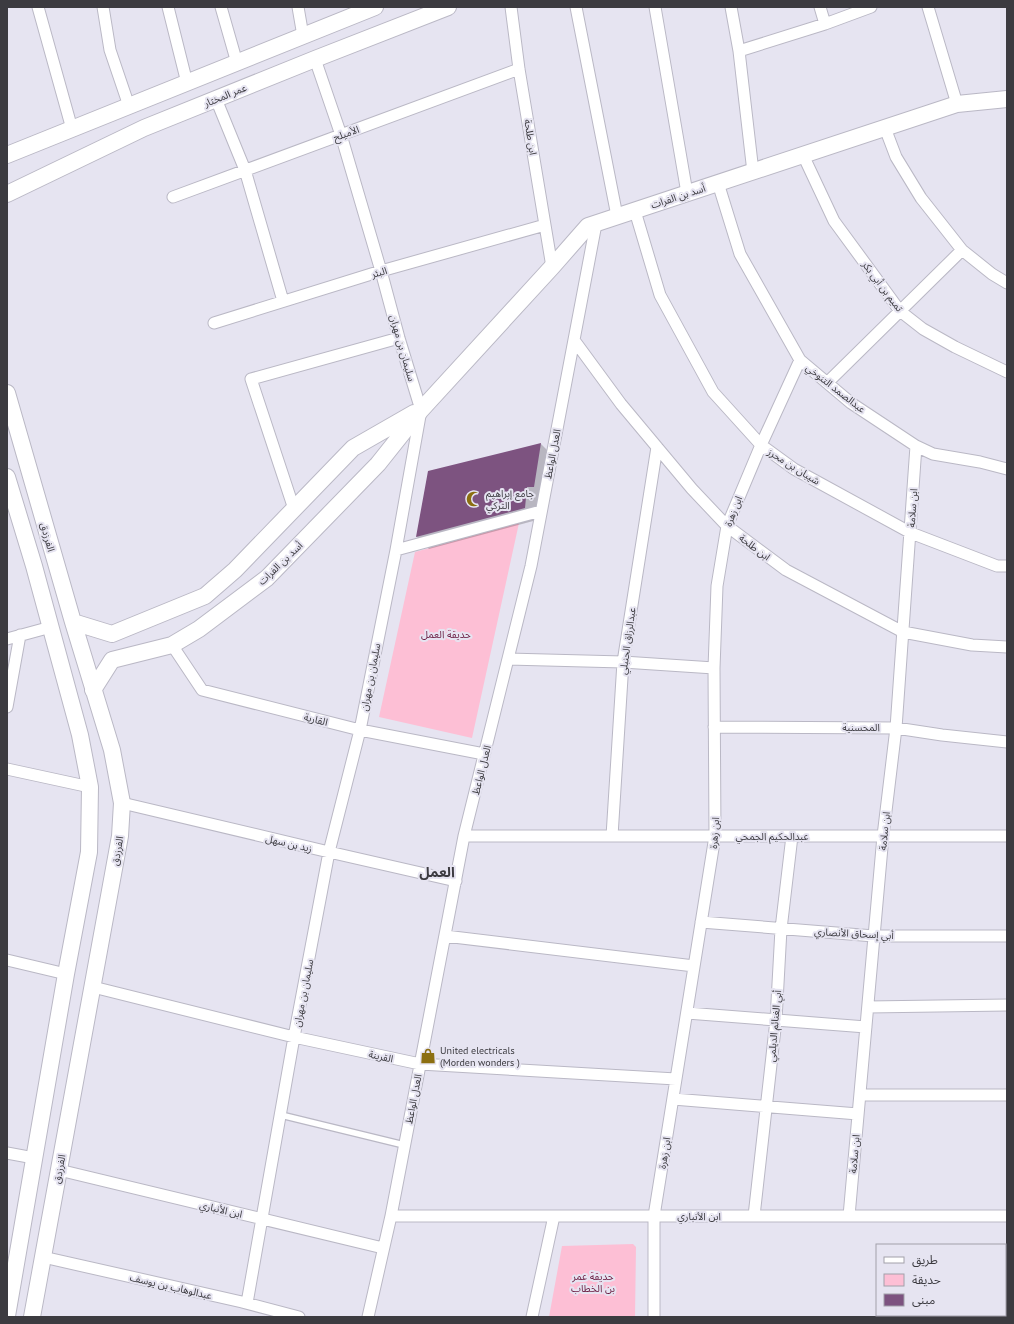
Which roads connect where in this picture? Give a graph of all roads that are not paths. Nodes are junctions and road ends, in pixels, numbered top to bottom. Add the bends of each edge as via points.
1 (38, 7) edge
2 (103, 7) edge
3 (168, 7) edge
4 (222, 7) edge
5 (298, 7) edge
6 (375, 7) edge
7 (448, 7) edge
8 (511, 7) edge
9 (576, 7) edge
10 (655, 7) edge
11 (731, 7) edge
12 (820, 7) edge
13 (871, 7) edge
14 (928, 7) edge
15 (825, 24) junction
16 (304, 36) junction
17 (739, 51) junction
18 (315, 59) junction
19 (237, 63) junction
20 (519, 69) junction
21 (187, 83) junction
22 (216, 99) junction
23 (1007, 99) edge
24 (957, 104) junction
25 (129, 106) junction
26 (885, 128) junction
27 (72, 129) junction
28 (341, 135) junction
29 (7, 155) edge
30 (803, 155) junction
31 (245, 170) junction
32 (753, 172) junction
33 (718, 183) junction
34 (687, 193) junction
35 (7, 194) edge
36 (173, 197) dead end
37 (635, 211) junction
38 (617, 216) junction
39 (596, 224) junction
40 (545, 225) junction
41 (962, 250) junction
42 (552, 267) junction
43 (381, 271) junction
44 (1007, 283) edge
45 (283, 301) junction
46 (900, 311) junction
47 (214, 323) dead end
48 (399, 338) junction
49 (574, 340) junction
50 (800, 360) junction
51 (1007, 372) edge
52 (827, 383) junction
53 (7, 393) edge
54 (421, 410) junction
55 (761, 445) junction
56 (916, 446) junction
57 (657, 447) junction
58 (1007, 469) edge
59 (7, 477) edge
60 (294, 509) junction
61 (541, 511) junction
62 (727, 526) junction
63 (911, 533) junction
64 (396, 550) junction
65 (1007, 566) edge
66 (73, 622) junction
67 (50, 627) junction
68 (903, 632) junction
69 (20, 635) junction
70 (7, 638) edge
71 (172, 645) junction
72 (1007, 646) edge
73 (508, 659) junction
74 (623, 662) junction
75 (714, 668) junction
76 (93, 690) junction
77 (7, 707) edge
78 (714, 727) junction
79 (896, 728) junction
80 (360, 730) junction
81 (1007, 742) edge
82 (484, 754) junction
83 (7, 769) edge
84 (90, 788) junction
85 (122, 803) junction
86 (464, 836) junction
87 (612, 836) junction
88 (716, 836) junction
89 (792, 836) junction
90 (883, 836) junction
91 (1007, 836) edge
92 (329, 852) junction
93 (456, 881) junction
94 (702, 922) junction
95 (781, 929) junction
96 (445, 936) junction
97 (874, 936) junction
98 (1007, 936) edge
99 (7, 960) edge
100 (694, 966) junction
101 (66, 974) junction
102 (93, 987) junction
103 (1007, 1005) edge
104 (868, 1007) junction
105 (687, 1012) junction
106 (776, 1020) junction
107 (866, 1027) junction
108 (294, 1037) junction
109 (420, 1064) junction
110 (676, 1079) junction
111 (860, 1095) junction
112 (1007, 1095) edge
113 (673, 1099) junction
114 (766, 1106) junction
115 (281, 1114) junction
116 (858, 1114) junction
117 (404, 1145) junction
118 (7, 1153) edge
119 (34, 1158) junction
120 (59, 1170) junction
121 (391, 1216) junction
122 (554, 1216) junction
123 (654, 1216) junction
124 (754, 1216) junction
125 (849, 1216) junction
126 (1007, 1216) edge
127 (262, 1219) junction
128 (383, 1248) junction
129 (43, 1257) junction
130 (247, 1303) junction
131 (7, 1316) edge
132 (32, 1317) edge
133 (299, 1317) edge
134 (368, 1317) edge
135 (532, 1317) edge
136 (654, 1317) edge

1 - 27 street
2 - 25 street via 110,50
3 - 21 street
4 - 19 street
5 - 16 street
6 - 16 street
7 - 18 street, عمر المختار
8 - 20 street, ابن طلحة
9 - 38 street
10 - 34 street
11 - 17 street
12 - 15 street
13 - 15 street
14 - 24 street
15 - 17 street
16 - 19 street
17 - 32 street
18 - 22 street, عمر المختار
18 - 28 street, سليمان بن مهران
19 - 21 street
20 - 28 street, الأميلح
20 - 40 street, ابن طلحة
21 - 25 street
22 - 31 street
22 - 35 street, عمر المختار via 144,128
23 - 24 street, أسد بن الفرات
24 - 26 street, أسد بن الفرات
25 - 27 street
26 - 30 street, أسد بن الفرات
26 - 41 street via 896,157 921,198
27 - 29 street
28 - 31 street, الأميلح
28 - 43 street, سليمان بن مهران
30 - 32 street, أسد بن الفرات
30 - 46 street, تميم بن أبي بكر via 834,221
31 - 36 street, الأميلح
31 - 45 street
32 - 33 street, أسد بن الفرات
33 - 34 street, أسد بن الفرات
33 - 50 street, عبدالصمد التنوخي via 740,254
34 - 37 street, أسد بن الفرات
37 - 38 street, أسد بن الفرات
37 - 55 street, شيبان بن محرز via 660,295 713,392
38 - 39 street, أسد بن الفرات
39 - 42 street, أسد بن الفرات via 588,226
39 - 49 street, العدل الواعظ
40 - 42 street, ابن طلحة
40 - 43 street, البئر
41 - 44 street
41 - 46 street
42 - 54 street, أسد بن الفرات
43 - 45 street, البئر
43 - 48 street, سليمان بن مهران
45 - 47 street, البئر
46 - 51 street, تميم بن أبي بكر via 922,329
46 - 52 street
48 - 54 street, سليمان بن مهران
48 - 60 street via 251,379
49 - 57 street, ابن طلحة via 621,404
49 - 61 street, العدل الواعظ
50 - 52 street, عبدالصمد التنوخي
50 - 55 street, ابن زهرة
52 - 56 street, عبدالصمد التنوخي via 851,403
53 - 66 street, الفرزدق
54 - 60 street, أسد بن الفرات via 353,448
54 - 64 street, سليمان بن مهران
54 - 71 street, أسد بن الفرات via 378,464 267,578 199,629
55 - 62 street, ابن زهرة
55 - 63 street, شيبان بن محرز via 794,469
56 - 58 street, عبدالصمد التنوخي via 933,454
56 - 63 street, ابن سلامة
57 - 62 street, ابن طلحة
57 - 74 street, عبدالرزاق الحنبلي
59 - 67 street
60 - 66 street, أسد بن الفرات via 235,570 204,596 112,634
61 - 64 street
61 - 73 street, العدل الواعظ via 531,566
62 - 68 street, ابن طلحة via 786,570
62 - 75 street, ابن زهرة via 717,586
63 - 65 street, شيبان بن محرز via 998,566
63 - 68 street, ابن سلامة
64 - 80 street, سليمان بن مهران
66 - 76 street, الفرزدق
67 - 69 street
67 - 84 street via 80,736
68 - 72 street, ابن طلحة via 972,645
68 - 79 street, ابن سلامة
69 - 70 street
69 - 77 street
71 - 76 street, أسد بن الفرات via 112,660
71 - 80 street, القارية via 202,690
73 - 74 street
73 - 82 street, العدل الواعظ
74 - 75 street
74 - 87 street, عبدالرزاق الحنبلي
75 - 78 street, ابن زهرة
76 - 85 street, الفرزدق via 112,750
78 - 79 street, المحسنية
78 - 88 street, ابن زهرة
79 - 81 street, المحسنية
79 - 90 street, ابن سلامة
80 - 82 street, القارية
80 - 92 street, سليمان بن مهران
82 - 86 street, العدل الواعظ
83 - 84 street
84 - 101 street via 89,852
85 - 92 street, زيد بن سهل
85 - 102 street, الفرزدق via 120,836
86 - 87 street, عبدالحكيم الجمحي
86 - 93 street, العدل الواعظ
87 - 88 street, عبدالحكيم الجمحي
88 - 89 street, عبدالحكيم الجمحي
88 - 94 street, ابن زهرة
89 - 90 street, عبدالحكيم الجمحي
89 - 95 street, أبي الغنائم الديلمي
90 - 91 street, عبدالحكيم الجمحي
90 - 97 street, ابن سلامة
92 - 93 street, زيد بن سهل
92 - 108 street, سليمان بن مهران
93 - 96 street, العدل الواعظ
94 - 95 street, أبي إسحاق الأنصاري
94 - 100 street, ابن زهرة
95 - 97 street, أبي إسحاق الأنصاري
95 - 106 street, أبي الغنائم الديلمي
96 - 100 street
96 - 109 street, العدل الواعظ
97 - 98 street, أبي إسحاق الأنصاري
97 - 104 street, ابن سلامة
99 - 101 street
100 - 105 street, ابن زهرة
101 - 119 street
102 - 108 street, القرينة
102 - 120 street, الفرزدق
103 - 104 street
104 - 107 street, ابن سلامة
105 - 106 street
105 - 110 street, ابن زهرة
106 - 107 street
106 - 114 street, أبي الغنائم الديلمي
107 - 111 street, ابن سلامة
108 - 109 street, القرينة
108 - 115 street, سليمان بن مهران
109 - 110 street, القرينة
109 - 117 street, العدل الواعظ
110 - 113 street, ابن زهرة
111 - 112 street
111 - 116 street, ابن سلامة
113 - 114 street
113 - 123 street, ابن زهرة
114 - 116 street
114 - 124 street, أبي الغنائم الديلمي
115 - 117 lane
115 - 127 street, سليمان بن مهران
116 - 125 street, ابن سلامة
117 - 121 street, العدل الواعظ
118 - 119 street
119 - 131 street
120 - 127 street, ابن الأنباري
120 - 129 street, الفرزدق
121 - 122 street, ابن الأنباري
121 - 128 street, العدل الواعظ
122 - 123 street, ابن الأنباري
122 - 135 street
123 - 124 street, ابن الأنباري
123 - 136 street, ابن زهرة
124 - 125 street, ابن الأنباري
125 - 126 street, ابن الأنباري
127 - 128 street, ابن الأنباري
127 - 130 street, سليمان بن مهران
128 - 134 street, العدل الواعظ
129 - 130 street, عبدالوهاب بن يوسف
129 - 132 street, الفرزدق
130 - 133 street, عبدالوهاب بن يوسف

